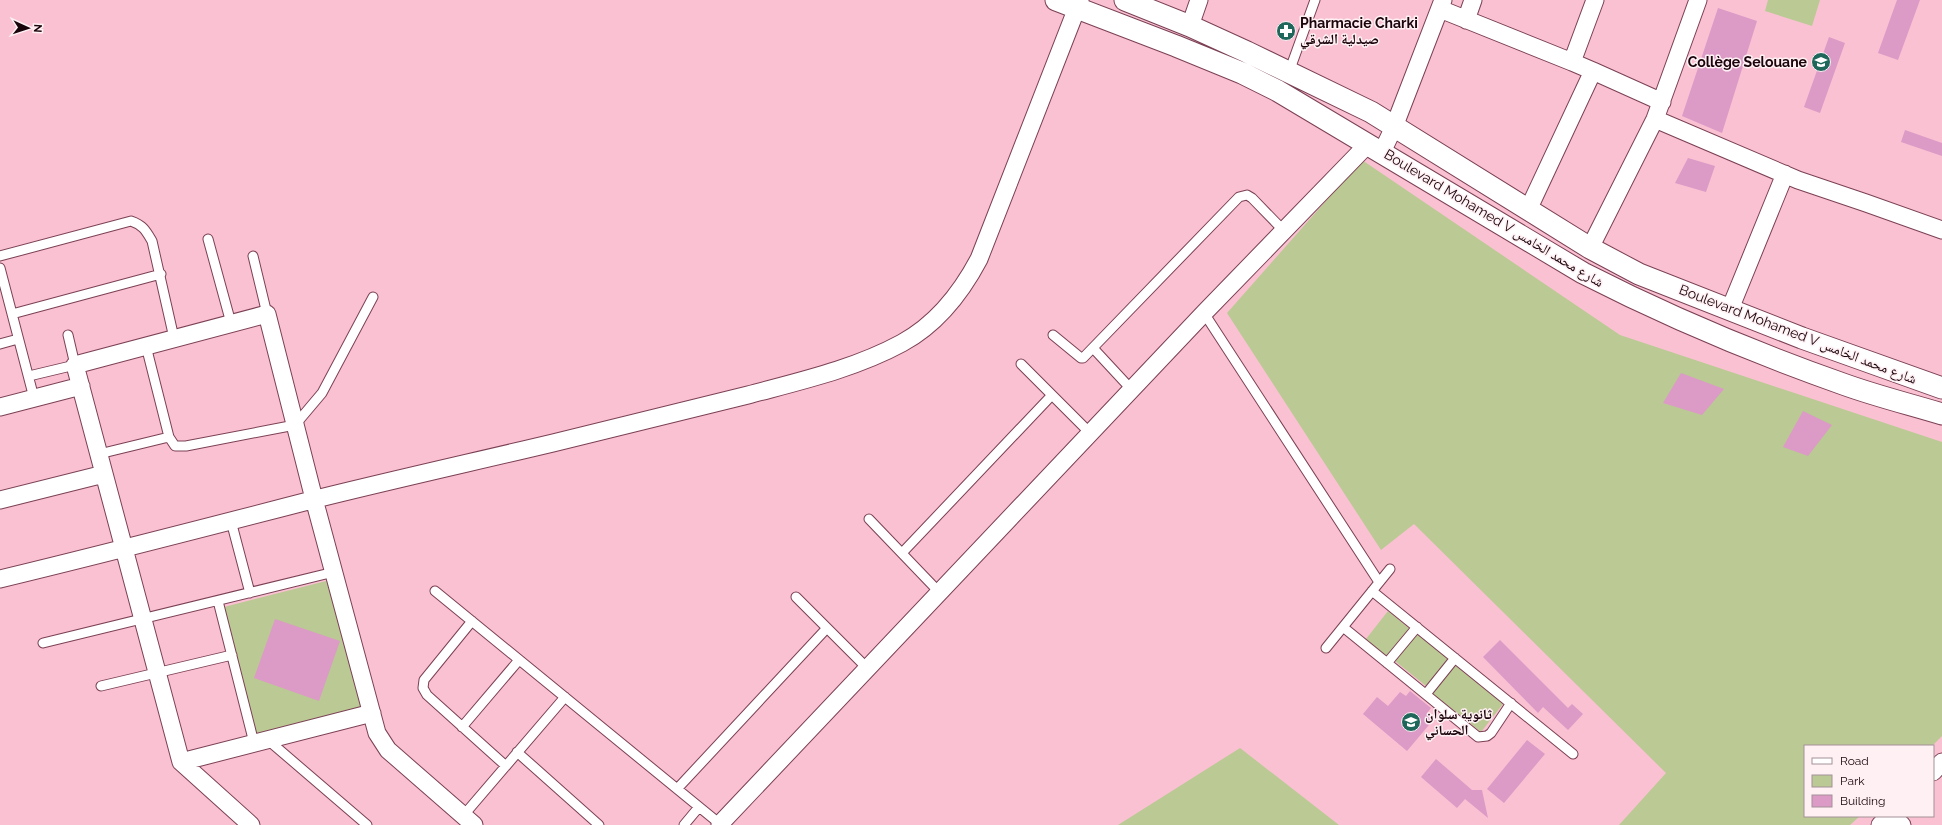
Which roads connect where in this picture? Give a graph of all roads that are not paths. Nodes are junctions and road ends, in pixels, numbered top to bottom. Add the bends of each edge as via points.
1 (1056, 0) edge
2 (1125, 0) edge
3 (1199, 0) edge
4 (1315, 0) edge
5 (1473, 0) edge
6 (1594, 0) edge
7 (1698, 0) edge
8 (1078, 4) edge
9 (1441, 4) edge
10 (1466, 20) junction
11 (1190, 26) junction
12 (1572, 62) junction
13 (1593, 71) junction
14 (1289, 72) junction
15 (1662, 102) junction
16 (1655, 119) junction
17 (1394, 127) junction
18 (1375, 148) junction
19 (1784, 174) junction
20 (1528, 210) junction
21 (1284, 230) junction
22 (1942, 230) edge
23 (208, 239) dead end
24 (1590, 248) junction
25 (0, 256) edge
26 (253, 256) dead end
27 (0, 268) edge
28 (161, 274) junction
29 (1, 279) edge
30 (373, 297) dead end
31 (1730, 309) junction
32 (1204, 313) junction
33 (12, 314) junction
34 (268, 314) junction
35 (231, 323) junction
36 (68, 335) dead end
37 (1053, 335) dead end
38 (174, 338) junction
39 (18, 339) junction
40 (0, 344) edge
41 (146, 346) junction
42 (1093, 348) junction
43 (1021, 364) dead end
44 (75, 365) junction
45 (29, 376) junction
46 (81, 386) junction
47 (1942, 388) edge
48 (1131, 389) junction
49 (1052, 395) junction
50 (34, 398) junction
51 (0, 407) edge
52 (1942, 414) edge
53 (296, 425) junction
54 (1090, 433) junction
55 (168, 437) junction
56 (99, 454) junction
57 (104, 474) junction
58 (0, 500) edge
59 (314, 500) junction
60 (869, 519) dead end
61 (232, 521) junction
62 (125, 549) junction
63 (902, 553) junction
64 (1390, 569) dead end
65 (334, 572) junction
66 (0, 579) edge
67 (1379, 582) junction
68 (435, 591) dead end
69 (1372, 591) junction
70 (939, 592) junction
71 (250, 593) junction
72 (796, 597) dead end
73 (218, 601) junction
74 (143, 619) junction
75 (472, 621) junction
76 (1343, 627) junction
77 (1416, 627) junction
78 (827, 628) junction
79 (43, 643) dead end
80 (1326, 648) dead end
81 (232, 655) junction
82 (1455, 658) junction
83 (519, 660) junction
84 (1388, 663) junction
85 (867, 668) junction
86 (157, 672) junction
87 (101, 686) dead end
88 (1426, 694) junction
89 (565, 697) junction
90 (1511, 703) junction
91 (372, 713) junction
92 (462, 727) junction
93 (261, 742) junction
94 (517, 752) junction
95 (1573, 754) dead end
96 (181, 762) junction
97 (1942, 762) edge
98 (506, 766) junction
99 (1934, 772) edge
100 (1934, 774) edge
101 (1942, 782) edge
102 (677, 789) junction
103 (699, 807) junction
104 (1888, 817) edge
105 (1893, 817) edge
106 (471, 823) edge
107 (720, 824) edge
108 (251, 825) edge
109 (367, 825) edge
110 (599, 825) edge
111 (684, 825) edge
112 (1880, 825) edge
113 (1902, 825) edge

1 - 8 street, Boulevard Mohamed V شارع محمد الخامس
2 - 11 street, Boulevard Mohamed V شارع محمد الخامس
3 - 11 street
4 - 14 lane
5 - 10 street
6 - 12 street
7 - 15 street
8 - 18 street, Boulevard Mohamed V شارع محمد الخامس via 1113,21 1242,73 1278,91
8 - 59 street via 980,259 955,298 924,330 874,357 819,376 662,417
9 - 10 street
9 - 17 street
10 - 12 street
11 - 14 street, Boulevard Mohamed V شارع محمد الخامس
12 - 13 street
13 - 15 street
13 - 20 street
14 - 17 street, Boulevard Mohamed V شارع محمد الخامس via 1371,112
15 - 16 street
16 - 19 street
16 - 24 street
17 - 18 street
17 - 20 street, Boulevard Mohamed V شارع محمد الخامس
18 - 21 street
18 - 52 street, Boulevard Mohamed V شارع محمد الخامس via 1634,299 1764,355 1844,385
19 - 22 street
19 - 31 street
20 - 24 street, Boulevard Mohamed V شارع محمد الخامس
21 - 32 street
21 - 42 lane via 1252,198 1247,195 1239,197
23 - 35 lane
24 - 31 street, Boulevard Mohamed V شارع محمد الخامس via 1639,274
25 - 28 lane via 131,221 146,229
26 - 34 lane
27 - 29 lane
28 - 33 lane
28 - 38 lane
29 - 33 lane
30 - 53 lane via 322,393
31 - 47 street, Boulevard Mohamed V شارع محمد الخامس via 1802,338
32 - 48 street
32 - 67 lane
33 - 39 lane
34 - 35 street
34 - 53 street
35 - 38 street
36 - 44 lane
37 - 42 lane via 1082,359
38 - 41 street
39 - 40 lane
39 - 45 lane
41 - 44 street
41 - 55 lane
42 - 48 lane
43 - 49 lane
44 - 45 lane
44 - 46 street
45 - 50 lane
46 - 50 street
46 - 56 street
48 - 54 street
49 - 54 lane
49 - 63 lane
50 - 51 street
53 - 55 lane via 179,447 172,444
53 - 59 street
54 - 70 street
55 - 56 lane
56 - 57 street
57 - 58 street
57 - 62 street
59 - 61 street
59 - 65 street
60 - 63 lane
61 - 62 street
61 - 71 lane
62 - 66 street
62 - 74 street
63 - 70 lane
64 - 67 lane
65 - 71 lane
65 - 91 street
67 - 69 lane
68 - 75 lane
69 - 76 lane
69 - 77 lane
70 - 85 street
71 - 73 lane
72 - 78 lane
73 - 74 lane
73 - 81 lane
74 - 79 lane
74 - 86 street
75 - 83 lane
75 - 92 lane via 423,683 427,696
76 - 80 lane
76 - 84 lane
77 - 82 lane
77 - 84 lane
78 - 85 lane
78 - 102 lane
81 - 86 lane
81 - 93 lane
82 - 88 lane
82 - 90 lane
83 - 89 lane
83 - 92 lane
84 - 88 lane
85 - 107 street
86 - 87 lane
86 - 96 street
88 - 90 lane via 1478,737 1491,733
89 - 94 lane
89 - 102 lane
90 - 95 lane
91 - 93 street
91 - 106 street via 377,733 388,750
92 - 98 lane
93 - 96 street
93 - 109 lane
94 - 98 lane
94 - 110 lane
96 - 108 street
97 - 99 street
98 - 106 lane
100 - 101 street
102 - 103 lane
103 - 107 lane
103 - 111 lane
104 - 112 street
105 - 113 street

